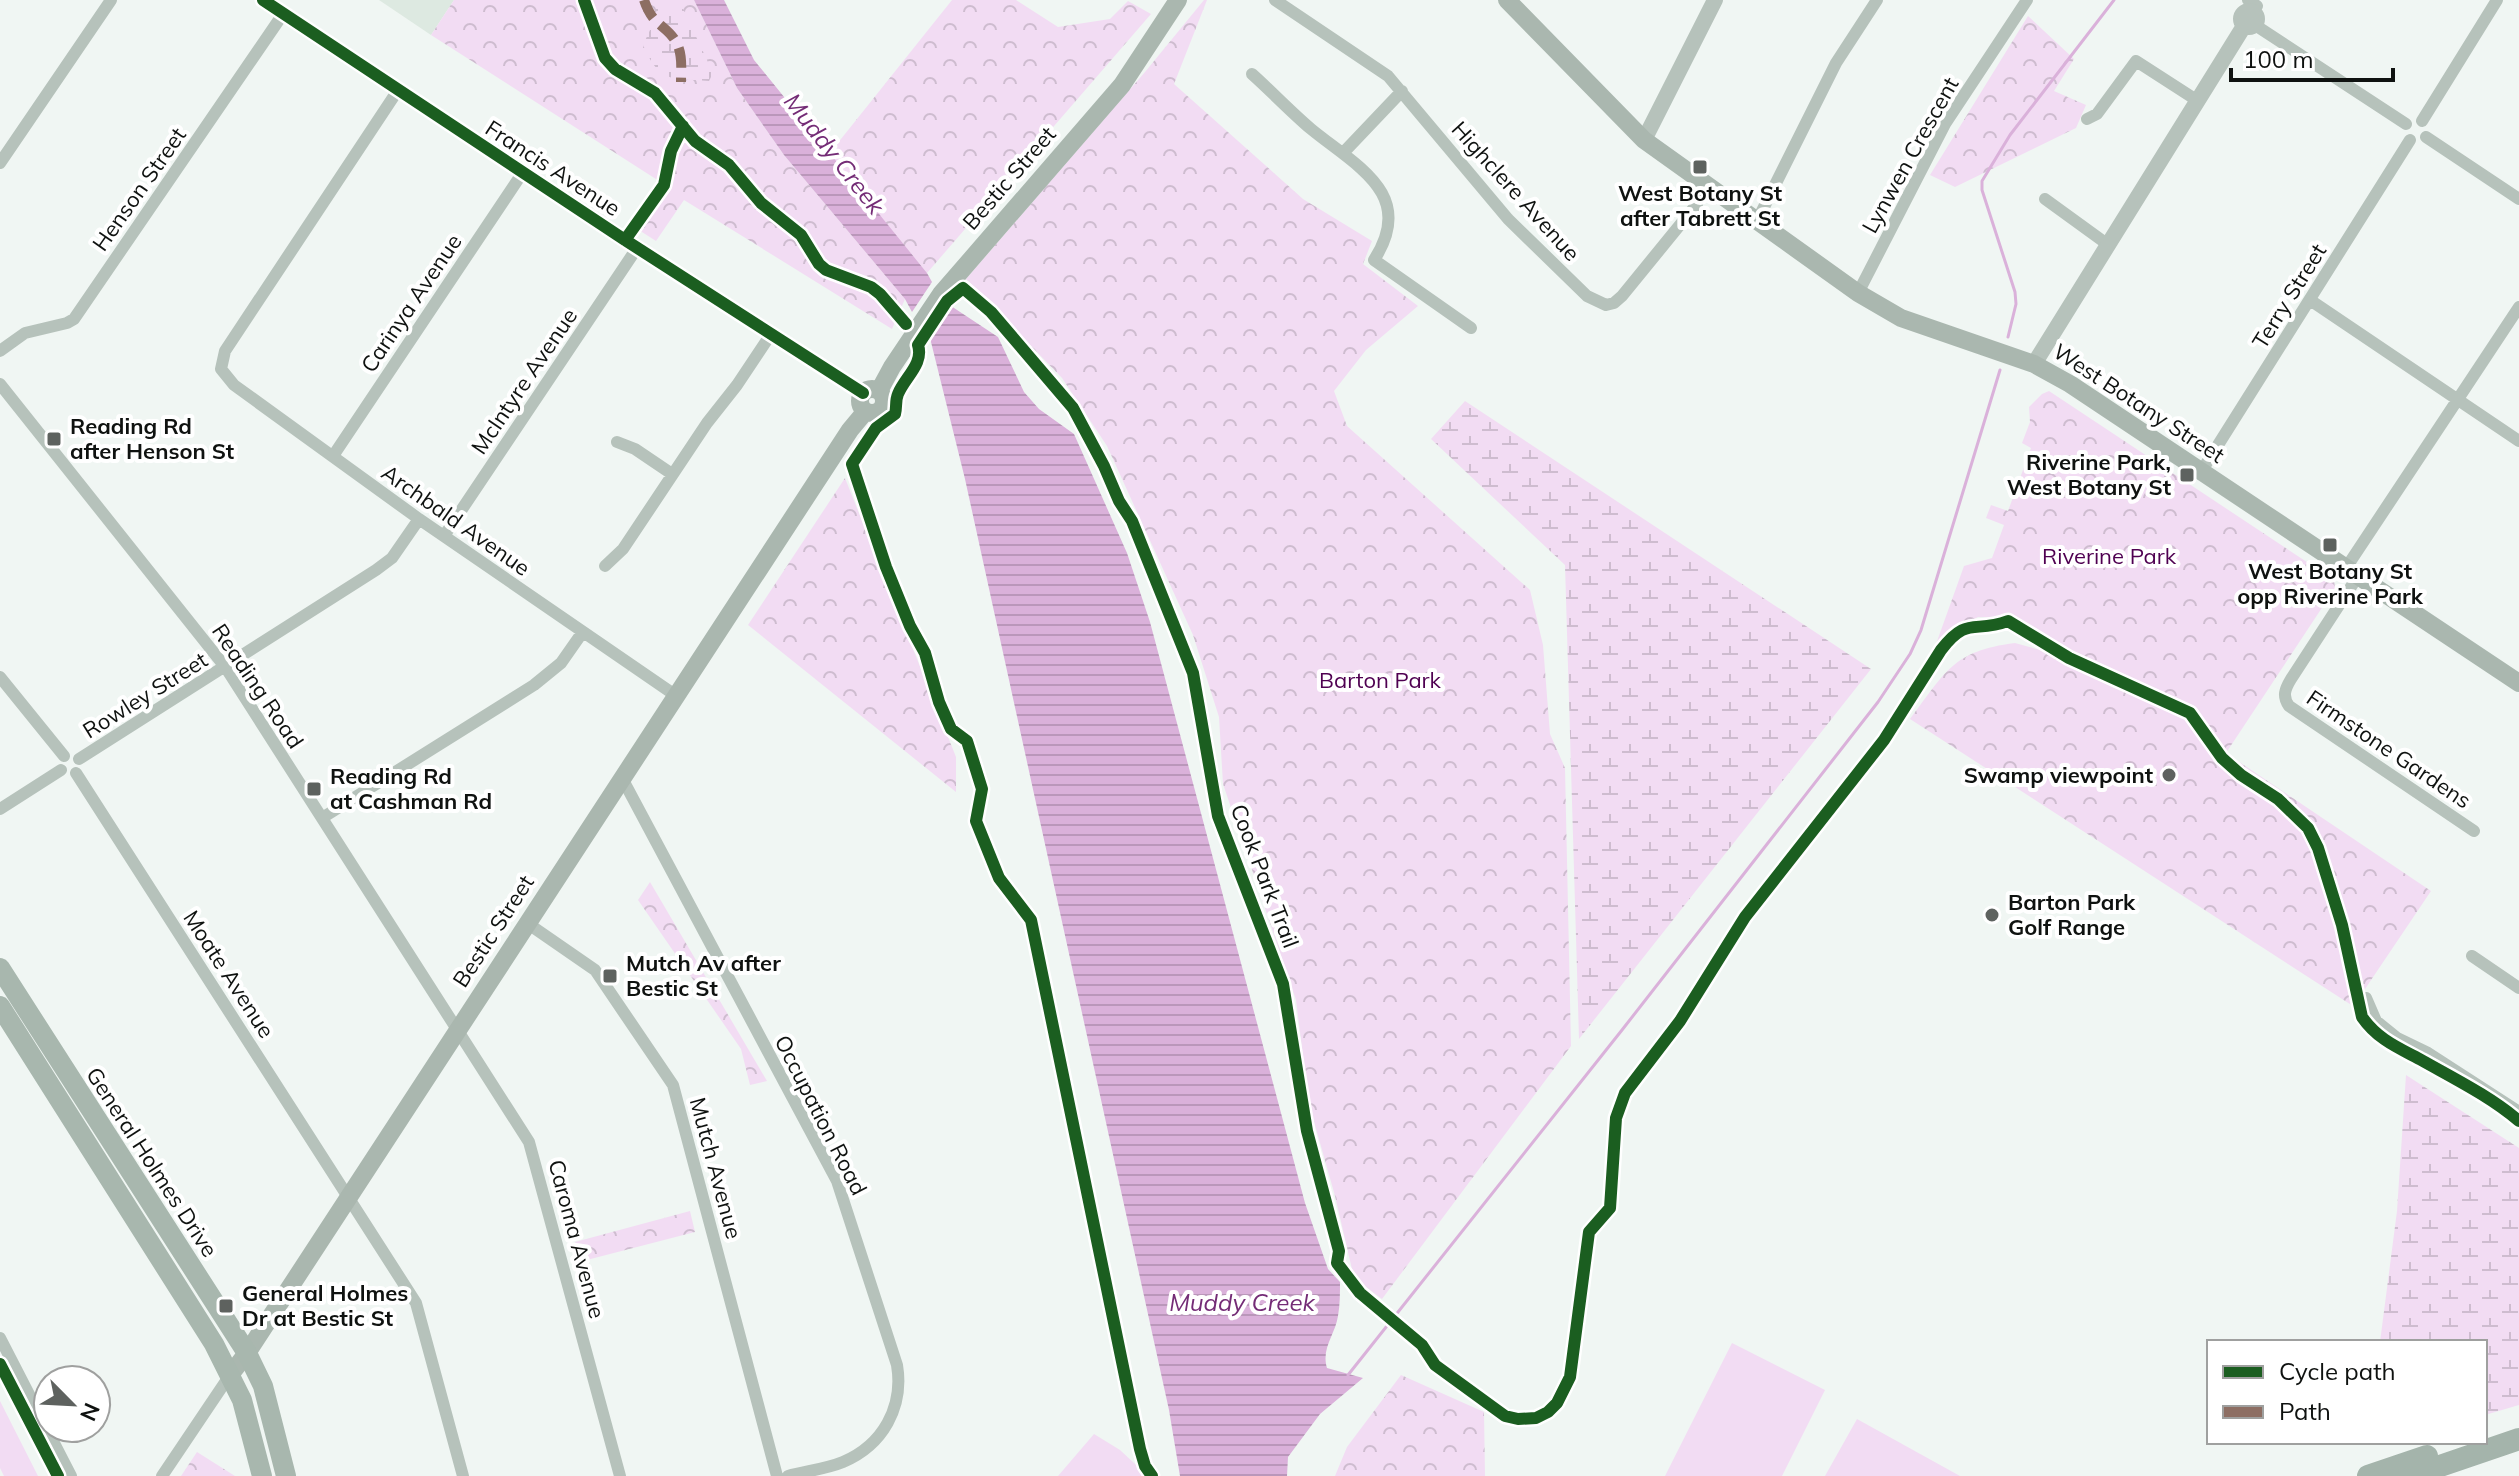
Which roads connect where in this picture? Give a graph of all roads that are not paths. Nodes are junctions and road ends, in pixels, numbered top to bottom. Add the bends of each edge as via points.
1 (111, 0) edge
2 (263, 0) edge
3 (1178, 0) edge
4 (1275, 0) edge
5 (1507, 0) edge
6 (1715, 0) edge
7 (1877, 0) edge
8 (2027, 0) edge
9 (2497, 0) edge
10 (2253, 11) edge
11 (283, 14) junction
12 (1252, 74) dead end
13 (398, 90) junction
14 (1402, 91) junction
15 (2198, 101) junction
16 (2087, 119) dead end
17 (2422, 121) junction
18 (2406, 124) junction
19 (2426, 137) junction
20 (1644, 140) junction
21 (2410, 140) junction
22 (1344, 152) junction
23 (0, 163) edge
24 (523, 172) junction
25 (1703, 183) junction
26 (2045, 199) dead end
27 (2519, 199) edge
28 (1757, 221) junction
29 (2107, 244) junction
30 (637, 248) junction
31 (1858, 293) junction
32 (2310, 300) junction
33 (2519, 307) edge
34 (1471, 328) dead end
35 (771, 334) junction
36 (0, 351) edge
37 (2034, 364) junction
38 (0, 384) edge
39 (869, 399) junction
40 (2457, 399) junction
41 (2519, 441) edge
42 (617, 442) dead end
43 (333, 456) junction
44 (2201, 472) junction
45 (672, 474) junction
46 (419, 519) junction
47 (444, 536) junction
48 (605, 566) dead end
49 (2352, 572) junction
50 (582, 633) junction
51 (226, 668) junction
52 (2516, 675) edge
53 (0, 677) edge
54 (675, 695) junction
55 (64, 756) junction
56 (79, 759) junction
57 (61, 770) junction
58 (76, 773) junction
59 (622, 778) junction
60 (0, 809) edge
61 (322, 818) junction
62 (2474, 831) dead end
63 (527, 923) junction
64 (2472, 956) dead end
65 (0, 968) edge
66 (2519, 988) edge
67 (2358, 1000) dead end
68 (0, 1006) edge
69 (458, 1029) junction
70 (2519, 1112) edge
71 (348, 1197) junction
72 (0, 1338) edge
73 (247, 1353) junction
74 (230, 1375) junction
75 (2519, 1424) edge
76 (2487, 1435) edge
77 (2519, 1439) edge
78 (2461, 1444) edge
79 (842, 1462) junction
80 (71, 1476) edge
81 (162, 1476) edge
82 (262, 1476) edge
83 (286, 1476) edge
84 (463, 1476) edge
85 (620, 1476) edge
86 (777, 1476) edge
87 (788, 1476) edge
88 (824, 1476) edge
89 (2368, 1476) edge
90 (2411, 1476) edge

1 - 23 street
2 - 11 street, Francis Avenue
3 - 39 main road, Bestic Street via 1122,85 941,294
4 - 14 street, Highclere Avenue via 1388,76
5 - 20 main road, West Botany Street
6 - 20 street
7 - 28 street via 1836,63
8 - 31 street, Lynwen Crescent via 1945,124
9 - 17 street
10 - 15 street
10 - 18 street
11 - 13 street, Francis Avenue
11 - 36 street, Henson Street via 74,319 25,333
12 - 22 street
13 - 24 street, Francis Avenue
13 - 43 street, Archbald Avenue via 221,360 221,369 234,385
14 - 22 street
14 - 25 street, Highclere Avenue via 1508,219 1587,296 1606,305 1614,303 1697,204
15 - 16 street via 2136,61 2097,114
15 - 29 street
17 - 18 street
17 - 19 street
18 - 21 street
19 - 21 street
19 - 27 street
20 - 25 main road, West Botany Street
21 - 32 street, Terry Street
22 - 34 street via 1381,187 1390,220 1374,260
24 - 30 street, Francis Avenue
24 - 43 street, Carinya Avenue
25 - 28 main road, West Botany Street
26 - 29 street
28 - 31 main road, West Botany Street
29 - 37 street
30 - 35 street, Francis Avenue
30 - 47 street, McIntyre Avenue
31 - 37 main road, West Botany Street via 1901,318
32 - 40 street
32 - 44 street, Terry Street
33 - 40 street
35 - 39 street, Francis Avenue
35 - 45 street
37 - 44 main road, West Botany Street
38 - 51 street, Reading Road
39 - 54 main road, Bestic Street
40 - 41 street
40 - 49 street
42 - 45 street
43 - 46 street, Archbald Avenue
44 - 49 main road, West Botany Street
45 - 48 street via 623,549
46 - 47 street, Archbald Avenue
46 - 51 street, Rowley Street via 392,558
47 - 50 street, Archbald Avenue
49 - 52 main road, West Botany Street
49 - 62 street, Firmstone Gardens via 2285,689 2285,700
50 - 54 street, Archbald Avenue
50 - 61 street via 561,663 534,685
51 - 56 street, Rowley Street
51 - 61 street, Reading Road
53 - 55 street
54 - 59 main road, Bestic Street
55 - 56 street
55 - 57 street
56 - 58 street
57 - 58 street
57 - 60 street
58 - 71 street, Moate Avenue
59 - 63 main road, Bestic Street
59 - 79 street, Occupation Road via 837,1181 895,1356 900,1385 893,1415 878,1438
61 - 69 street, Reading Road
63 - 69 main road, Bestic Street
63 - 86 street, Mutch Avenue via 595,970 673,1085
64 - 66 street
65 - 73 highway, General Holmes Drive
67 - 70 street via 2366,998 2376,1021 2397,1038
68 - 74 highway, General Holmes Drive
69 - 71 main road, Bestic Street
69 - 85 street, Caroma Avenue via 532,1147
71 - 73 main road, Bestic Street
71 - 84 street, Moate Avenue via 416,1303
72 - 80 street
73 - 74 main road, Bestic Street
73 - 83 highway, General Holmes Drive via 263,1386
74 - 81 street, Bestic Street
74 - 82 highway, General Holmes Drive
75 - 76 highway
77 - 90 highway
78 - 89 highway
79 - 87 street, Occupation Road
79 - 88 street

